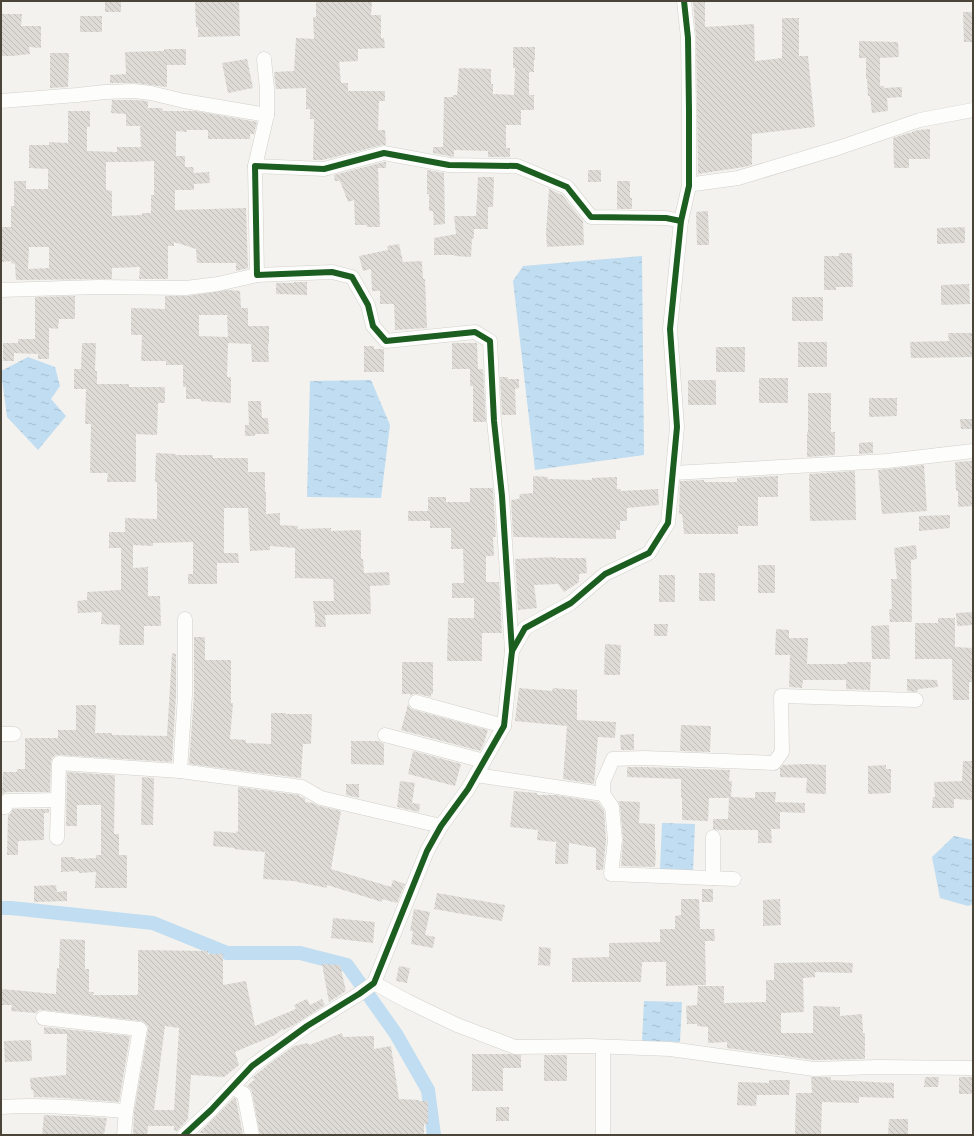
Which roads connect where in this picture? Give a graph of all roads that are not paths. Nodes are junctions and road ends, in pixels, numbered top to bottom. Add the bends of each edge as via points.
1 (684, 1) edge
2 (264, 59) dead end
3 (1, 101) edge
4 (973, 110) edge
5 (267, 115) junction
6 (255, 166) junction
7 (694, 184) dead end
8 (681, 221) junction
9 (257, 275) junction
10 (1, 290) edge
11 (973, 450) edge
12 (673, 473) junction
13 (185, 620) dead end
14 (512, 651) junction
15 (916, 700) dead end
16 (416, 702) dead end
17 (504, 726) junction
18 (385, 735) dead end
19 (484, 761) junction
20 (180, 771) junction
21 (476, 775) junction
22 (603, 794) junction
23 (58, 800) junction
24 (1, 807) edge
25 (441, 826) junction
26 (57, 838) dead end
27 (713, 838) dead end
28 (713, 878) junction
29 (734, 879) dead end
30 (367, 988) junction
31 (42, 1018) dead end
32 (603, 1047) junction
33 (973, 1068) edge
34 (232, 1087) junction
35 (1, 1107) edge
36 (126, 1111) junction
37 (124, 1135) edge
38 (184, 1135) edge
39 (252, 1135) edge
40 (603, 1135) edge

1 - 8 street via 688,38 689,186
2 - 5 street
3 - 5 street via 134,91
4 - 7 street via 920,120 738,178
5 - 6 street
6 - 8 street via 324,169 384,153 449,165 517,166 566,187 591,217 666,218
6 - 9 street
8 - 12 street via 670,330 677,427
9 - 10 street via 186,288
9 - 14 street via 332,272 352,277 368,305 373,326 386,341 475,332 490,341
11 - 12 street via 887,461
12 - 14 street via 668,523 649,553 605,574 571,603 525,628
13 - 20 street via 185,695
14 - 17 street
15 - 22 street via 781,696 782,752 774,763 613,759 603,782
16 - 17 street
17 - 19 street
18 - 19 street
19 - 21 street
20 - 23 street via 60,762
20 - 25 street via 302,787 321,798
21 - 22 street
21 - 25 street
22 - 28 street via 612,807 615,840 612,874
23 - 24 street via 7,801 5,807
23 - 26 street
25 - 30 street via 427,851
27 - 28 street
28 - 29 street
30 - 32 street via 406,1001 514,1047
30 - 34 street via 307,1026 252,1066
31 - 36 street via 140,1029
32 - 33 street via 670,1049 814,1069
32 - 40 street
34 - 38 street
34 - 39 street via 244,1094
35 - 36 street via 66,1106
36 - 37 street

